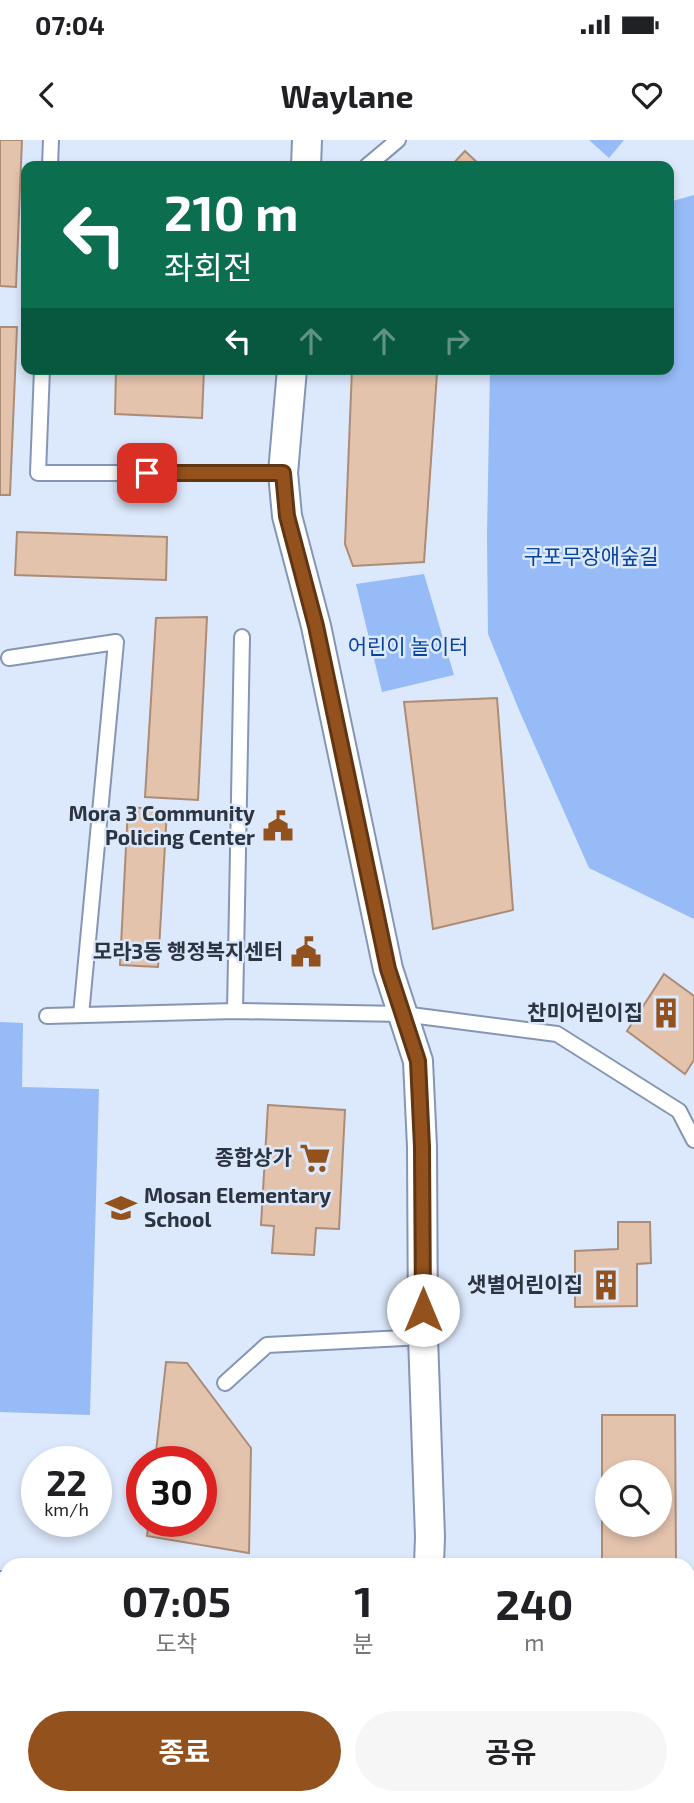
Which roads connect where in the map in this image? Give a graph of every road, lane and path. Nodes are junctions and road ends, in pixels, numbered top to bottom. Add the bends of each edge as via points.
1 (51, 140) edge
2 (307, 140) edge
3 (398, 140) edge
4 (50, 161) edge
5 (306, 161) edge
6 (373, 161) edge
7 (42, 375) edge
8 (291, 375) edge
9 (283, 473) junction
10 (242, 637) dead end
11 (9, 658) dead end
12 (234, 1011) junction
13 (402, 1014) junction
14 (81, 1015) junction
15 (47, 1016) dead end
16 (694, 1140) edge
17 (423, 1338) junction
18 (225, 1383) dead end
19 (429, 1558) edge

1 - 4 lane
2 - 5 street
3 - 6 lane
7 - 9 lane via 38,473
8 - 9 street
9 - 13 street via 287,516 316,626 388,969
10 - 12 lane
11 - 14 lane via 116,642
12 - 13 lane
12 - 14 lane
13 - 16 lane via 557,1034 679,1111
13 - 17 street via 418,1061
14 - 15 lane
17 - 18 lane via 267,1345
17 - 19 street

